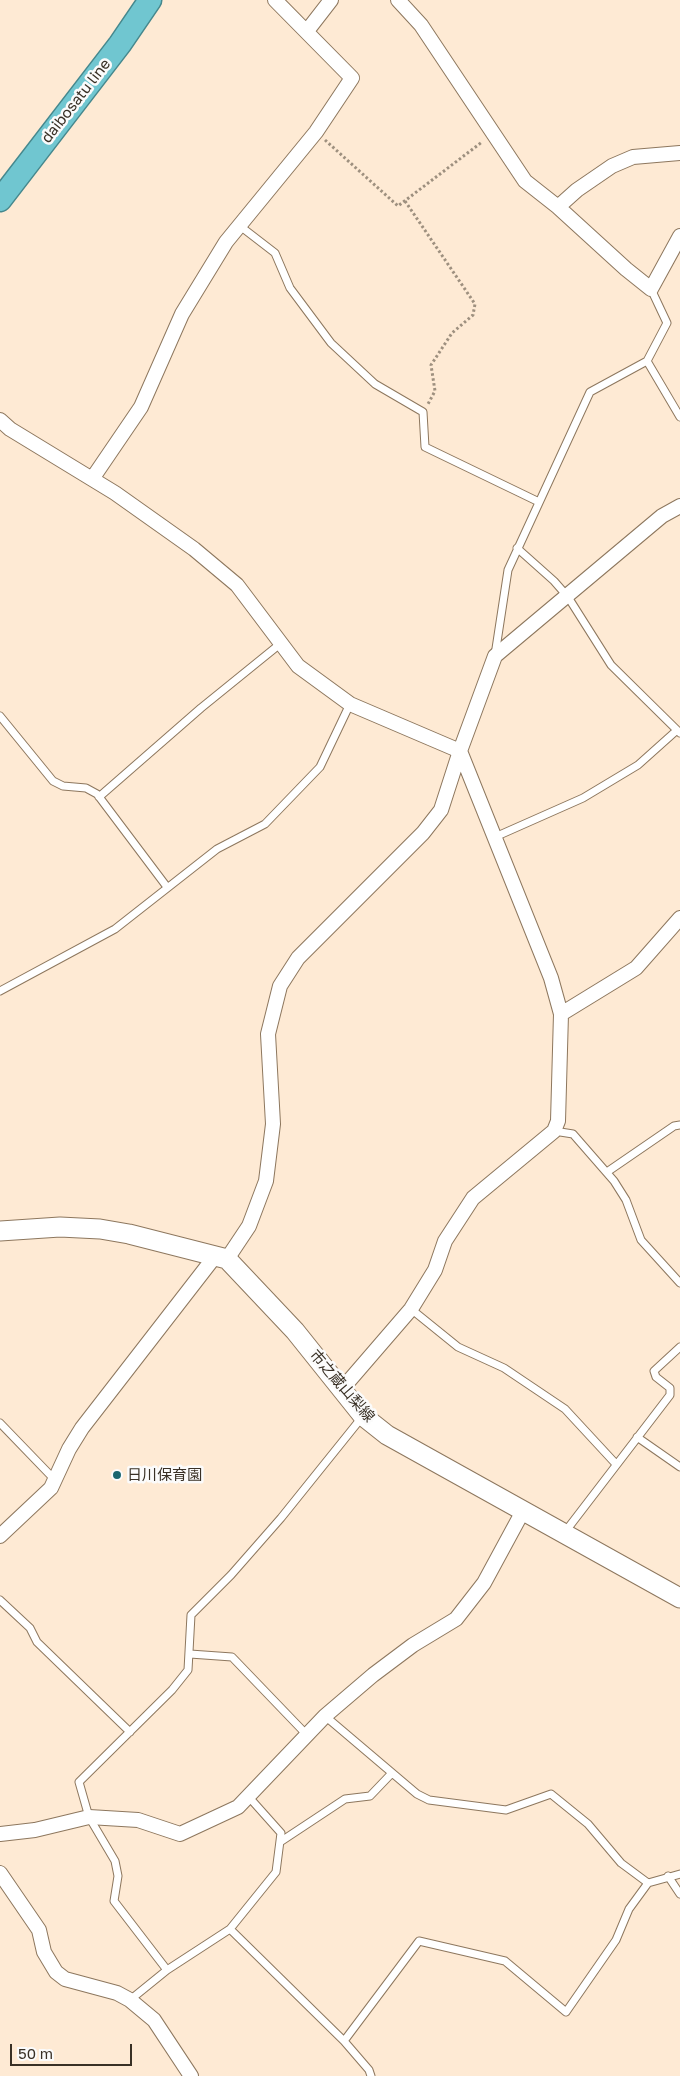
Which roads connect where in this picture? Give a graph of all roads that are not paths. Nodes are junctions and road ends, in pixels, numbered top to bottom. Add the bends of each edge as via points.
1 (150, 0) edge
2 (275, 0) edge
3 (331, 0) edge
4 (398, 0) edge
5 (307, 31) junction
6 (680, 152) edge
7 (0, 200) edge
8 (558, 207) junction
9 (240, 226) junction
10 (680, 236) edge
11 (651, 289) junction
12 (647, 361) junction
13 (680, 417) edge
14 (0, 420) edge
15 (92, 479) junction
16 (539, 502) junction
17 (680, 506) edge
18 (517, 548) junction
19 (568, 597) junction
20 (280, 644) junction
21 (495, 656) junction
22 (350, 704) junction
23 (0, 716) edge
24 (678, 732) edge
25 (460, 752) junction
26 (99, 797) junction
27 (495, 837) junction
28 (167, 887) junction
29 (680, 918) edge
30 (0, 991) edge
31 (561, 1014) junction
32 (680, 1125) edge
33 (554, 1131) junction
34 (607, 1172) junction
35 (0, 1231) edge
36 (222, 1257) junction
37 (680, 1283) edge
38 (411, 1309) junction
39 (680, 1347) edge
40 (342, 1389) junction
41 (363, 1416) junction
42 (0, 1423) edge
43 (636, 1437) junction
44 (615, 1463) junction
45 (680, 1467) edge
46 (55, 1480) junction
47 (523, 1512) junction
48 (563, 1534) junction
49 (0, 1536) edge
50 (680, 1598) edge
51 (0, 1600) edge
52 (190, 1654) junction
53 (325, 1716) junction
54 (130, 1732) junction
55 (307, 1735) junction
56 (392, 1773) junction
57 (248, 1796) junction
58 (89, 1817) junction
59 (0, 1834) edge
60 (280, 1842) junction
61 (0, 1873) edge
62 (680, 1874) edge
63 (668, 1876) junction
64 (648, 1883) junction
65 (680, 1894) edge
66 (230, 1929) junction
67 (167, 1970) junction
68 (130, 2000) junction
69 (344, 2041) junction
70 (191, 2076) edge
71 (371, 2076) edge

1 - 7 highway, daibosatu line
2 - 5 street
3 - 5 street
4 - 8 street via 421,25 525,181
5 - 9 street via 352,78 316,132
6 - 8 street via 633,157 612,166 576,190
8 - 11 street
9 - 15 street via 226,242 182,314 141,407
9 - 16 lane via 275,253 290,288 331,343 375,384 423,412 425,447
10 - 11 street
11 - 12 lane via 667,323
12 - 13 lane
12 - 16 lane via 590,392
14 - 15 street
15 - 20 street via 194,549 237,585
16 - 18 lane
17 - 19 street via 662,516
18 - 19 lane
18 - 21 lane via 508,570
19 - 21 street
19 - 24 lane via 611,665
20 - 22 street via 298,666
20 - 26 lane
21 - 25 street
22 - 25 street
22 - 28 lane via 320,767 265,824 217,848
23 - 26 lane via 53,781 63,786 86,788
24 - 27 lane via 638,765 584,798
25 - 27 street
25 - 36 street via 441,810 423,833 298,958 280,986 268,1034 272,1124 266,1181 249,1226
26 - 28 lane
27 - 31 street via 552,978
28 - 30 lane via 114,929
29 - 31 street via 636,968
31 - 33 street via 558,1122
32 - 34 lane
33 - 34 lane via 573,1134
33 - 38 street via 473,1198 445,1241 435,1270
34 - 37 lane via 626,1200 641,1240
35 - 36 main road via 60,1227 100,1229
36 - 40 main road, 市之蔵山梨線 via 296,1331
36 - 46 street via 82,1428
38 - 40 street
38 - 44 lane via 458,1347 504,1368 565,1409
39 - 43 lane via 654,1371 670,1388 670,1395
40 - 41 main road, 市之蔵山梨線
41 - 47 main road, 市之蔵山梨線 via 387,1435
41 - 52 lane via 281,1518 191,1615
42 - 46 lane
43 - 44 lane
43 - 45 lane
44 - 48 lane
46 - 49 street via 41,1498
47 - 48 main road, 市之蔵山梨線
47 - 53 street via 484,1583 456,1619 372,1675
48 - 50 main road, 市之蔵山梨線
51 - 54 lane via 30,1628 37,1642
52 - 54 lane via 188,1670
52 - 55 lane via 232,1657
53 - 55 street
53 - 56 lane
54 - 58 lane via 79,1782
55 - 57 street
56 - 60 lane via 370,1796 345,1799
56 - 64 lane via 417,1794 449,1804 506,1810 551,1794 588,1824 621,1863
57 - 58 street via 238,1807 180,1834 138,1820
57 - 60 lane via 281,1833
58 - 59 street via 35,1830
58 - 67 lane via 115,1861 118,1876 114,1901
60 - 66 lane via 276,1872
61 - 68 street via 39,1930 44,1952 56,1972 65,1979 117,1993
62 - 63 lane
63 - 64 lane
63 - 65 lane
64 - 69 lane via 629,1909 616,1940 566,2012 506,1961 419,1942
66 - 67 lane
66 - 69 lane
67 - 68 lane
68 - 70 street via 154,2020
69 - 71 lane

